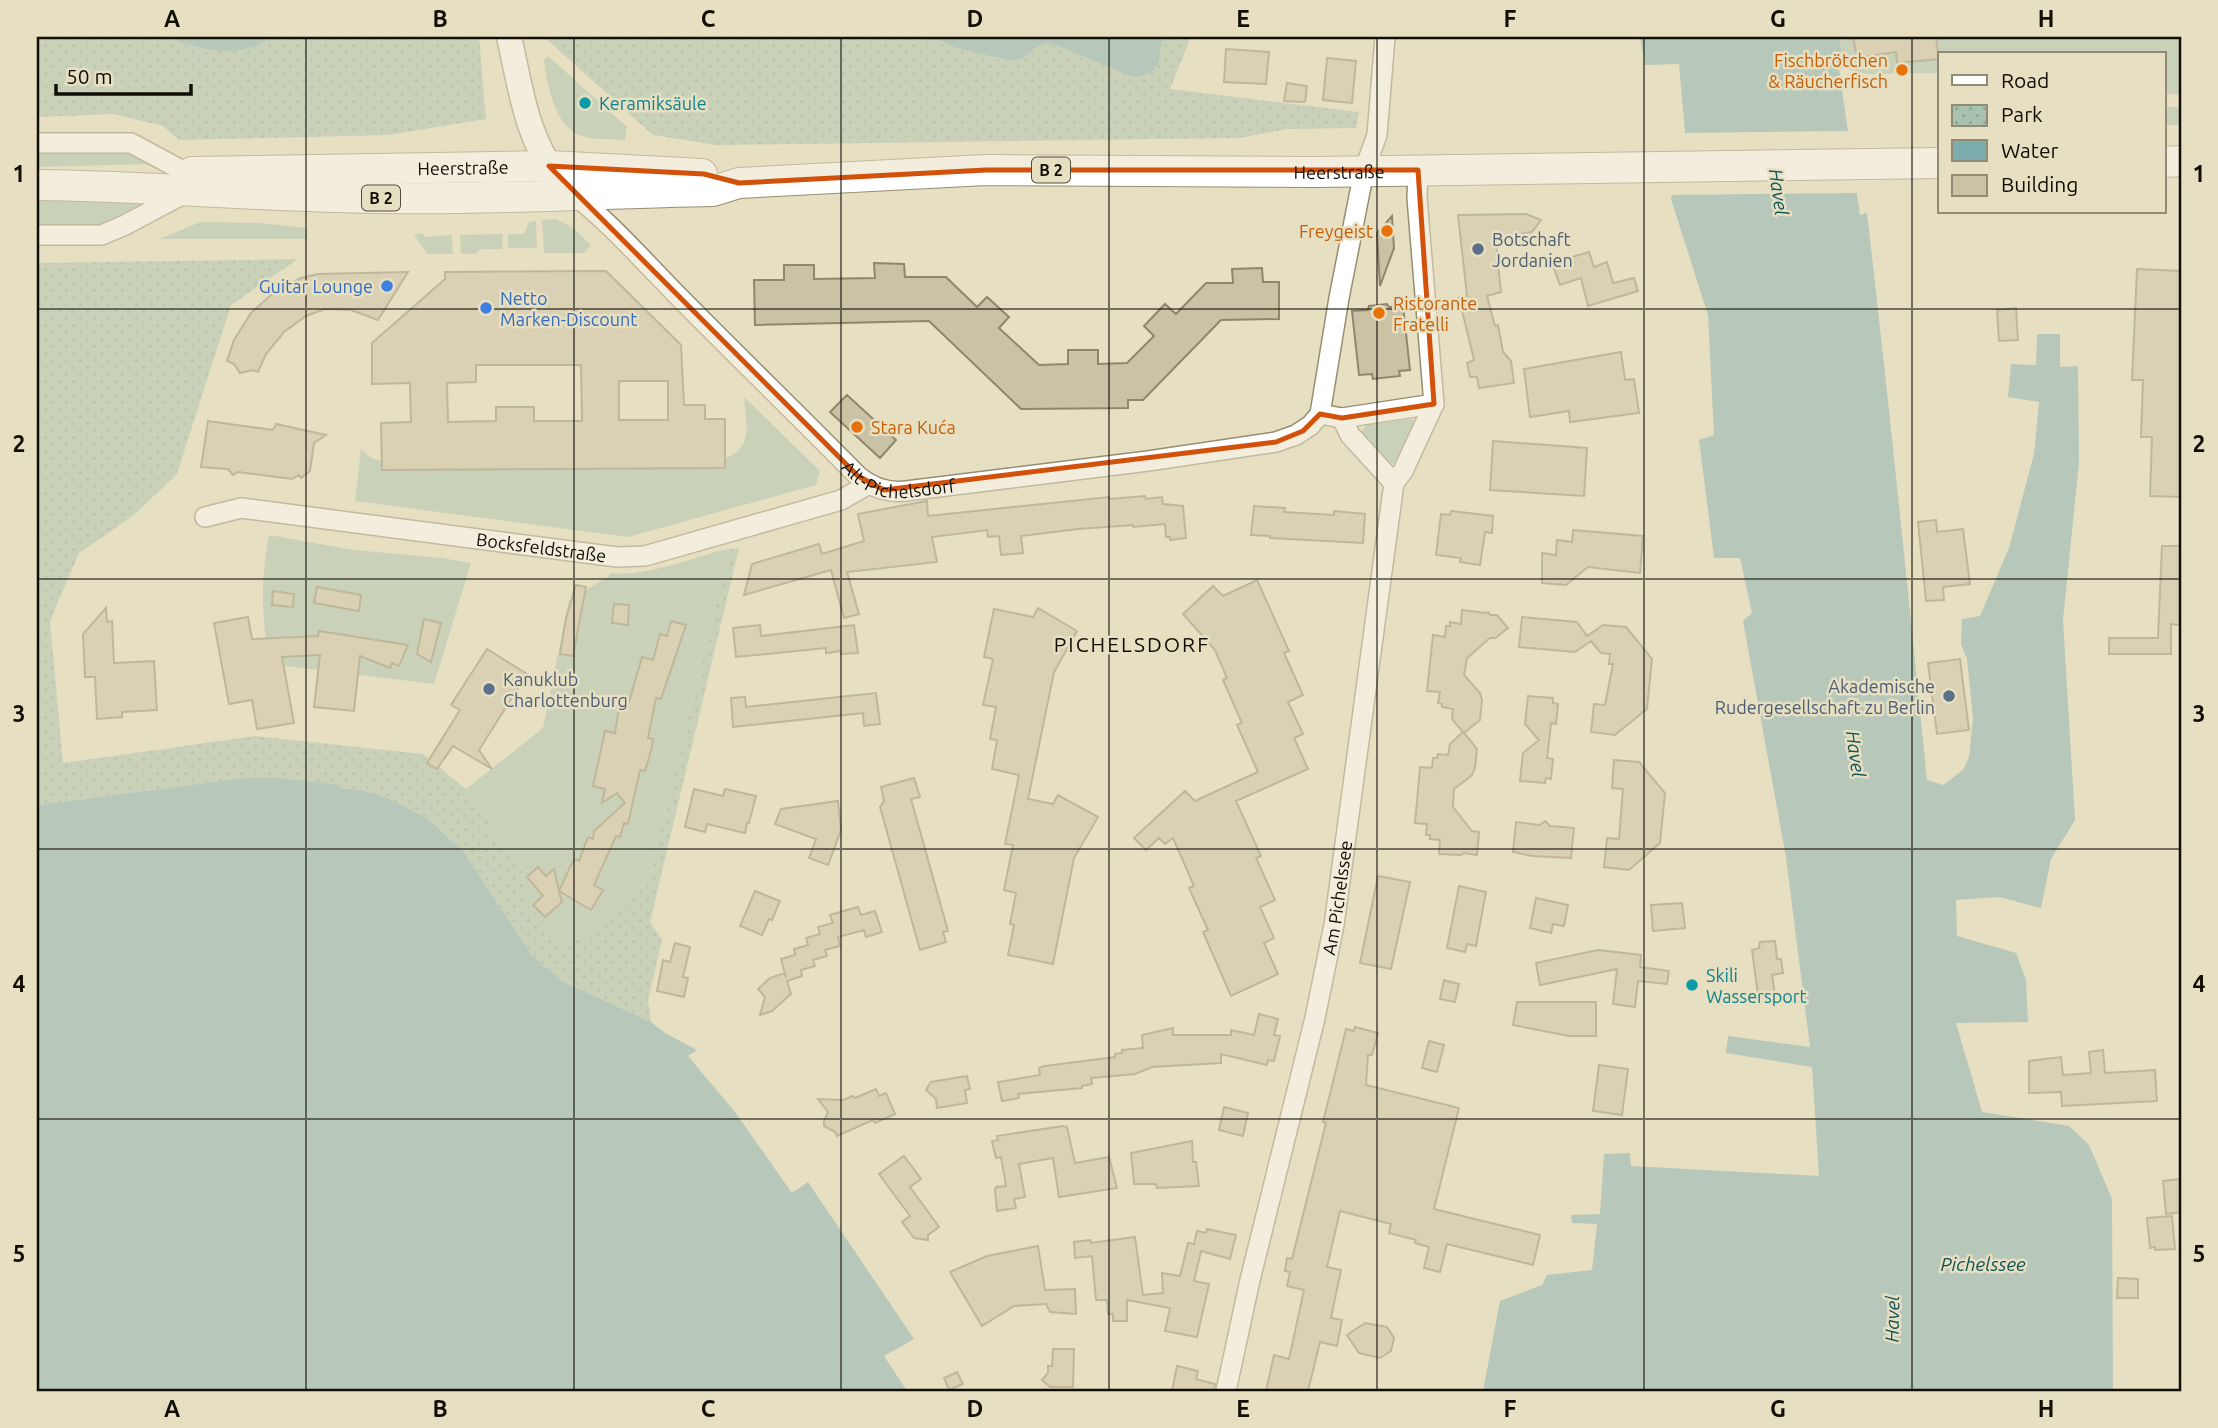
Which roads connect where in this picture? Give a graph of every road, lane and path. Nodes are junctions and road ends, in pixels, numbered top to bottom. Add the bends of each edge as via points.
1 (509, 37) edge
2 (1385, 37) edge
3 (37, 143) edge
4 (1938, 163) edge
5 (549, 166) junction
6 (1418, 170) junction
7 (1364, 171) junction
8 (188, 181) junction
9 (739, 183) junction
10 (38, 185) edge
11 (572, 194) junction
12 (37, 235) edge
13 (1434, 404) junction
14 (1320, 414) junction
15 (1342, 418) junction
16 (1394, 483) junction
17 (869, 484) junction
18 (205, 517) dead end
19 (1226, 1391) edge

1 - 5 street, Alt-Pichelsdorf via 531,129
2 - 7 street via 1377,135
3 - 8 street, Heerstraße via 131,143
4 - 6 main road, Heerstraße / B 2
5 - 8 main road, Heerstraße / B 2
5 - 9 main road, Heerstraße / B 2 via 704,174
5 - 11 street, Alt-Pichelsdorf
6 - 7 main road, Heerstraße / B 2
6 - 13 street
7 - 9 main road, Heerstraße / B 2 via 986,170
7 - 14 street
8 - 10 main road, Heerstraße / B 2
8 - 11 main road, Heerstraße / B 2 via 382,198
8 - 12 street, Heerstraße via 125,225 102,235
9 - 11 main road, Heerstraße / B 2 via 713,191
11 - 17 street, Alt-Pichelsdorf via 646,260
13 - 15 street
13 - 16 street, Am Pichelssee
14 - 15 street
14 - 17 street, Alt-Pichelsdorf via 1296,435 1263,444 906,491
15 - 16 street via 1350,435
16 - 19 street, Am Pichelssee via 1335,925
17 - 18 street, Bocksfeldstraße via 841,500 645,556 617,557 241,508

